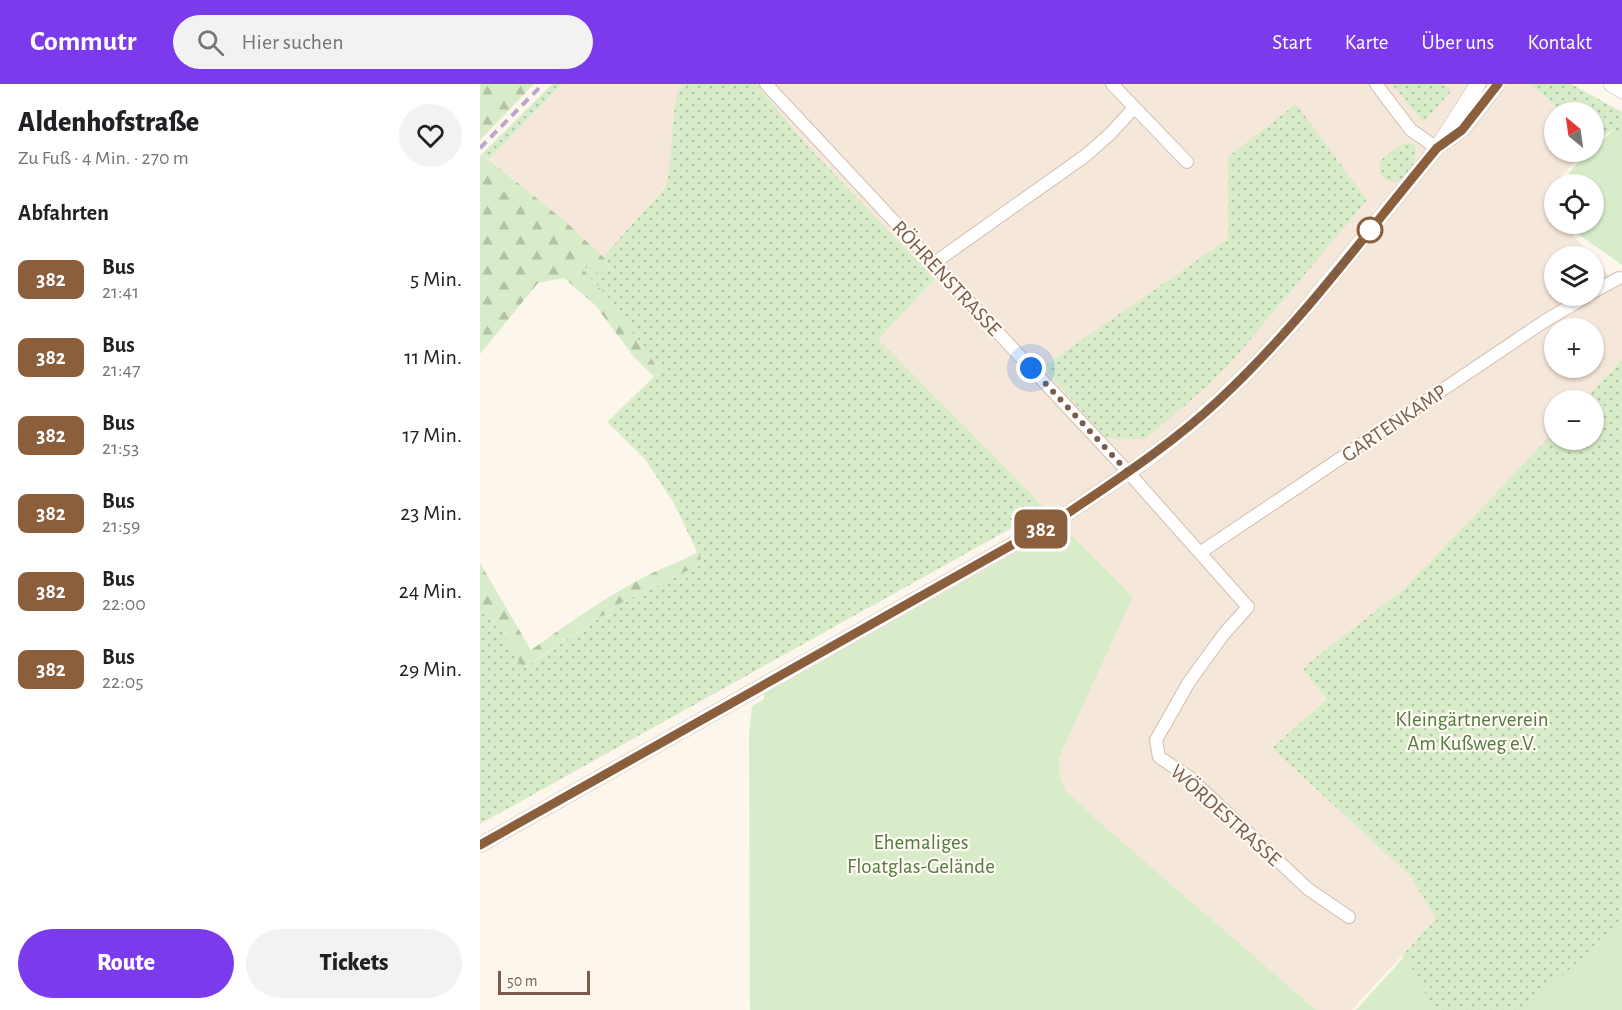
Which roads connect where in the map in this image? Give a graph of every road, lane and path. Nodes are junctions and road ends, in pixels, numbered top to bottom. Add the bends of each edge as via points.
1 (766, 84) edge
2 (1112, 84) edge
3 (1376, 84) edge
4 (1478, 84) edge
5 (1498, 84) edge
6 (1611, 84) edge
7 (1622, 91) edge
8 (1134, 108) junction
9 (1437, 148) junction
10 (1188, 162) dead end
11 (933, 264) junction
12 (1619, 278) dead end
13 (1604, 286) edge
14 (1570, 306) edge
15 (1128, 472) junction
16 (1201, 552) junction
17 (1248, 607) joint
18 (480, 845) edge
19 (1349, 917) dead end

1 - 11 street, RÖHRENSTRASSE
2 - 8 street
3 - 9 street via 1411,130
4 - 9 street
5 - 9 street via 1462,130
6 - 7 street
8 - 10 street
8 - 11 street via 1085,156
9 - 15 street via 1255,365 1186,429
11 - 15 street, RÖHRENSTRASSE
12 - 13 street
14 - 16 street, GARTENKAMP
15 - 16 street, RÖHRENSTRASSE
15 - 18 street via 1065,515
16 - 17 street, RÖHRENSTRASSE
17 - 19 street, WÖRDESTRASSE via 1189,682 1156,740 1159,758 1189,777 1308,889

